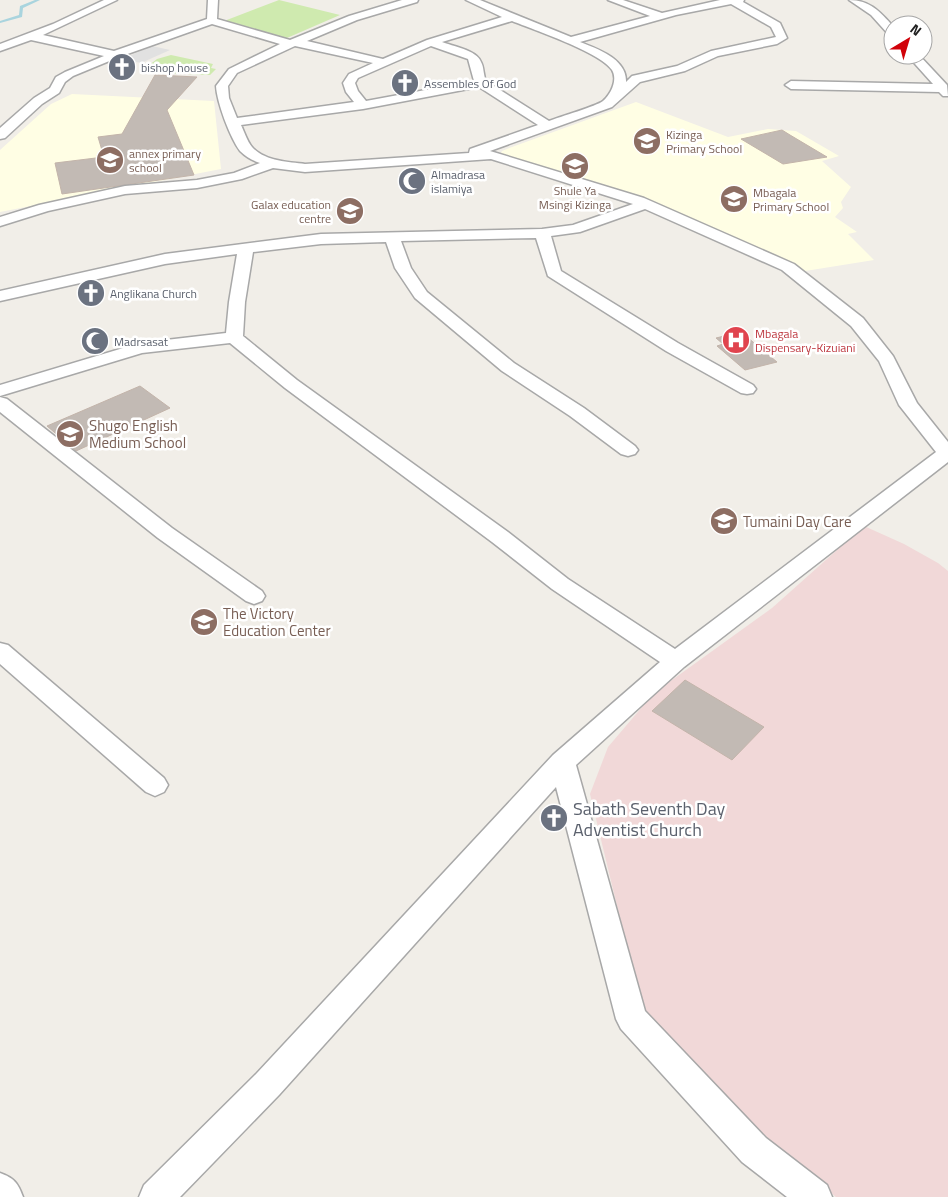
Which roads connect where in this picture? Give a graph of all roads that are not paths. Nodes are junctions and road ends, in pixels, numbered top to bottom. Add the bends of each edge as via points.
1 (112, 0) edge
2 (213, 0) edge
3 (413, 0) edge
4 (471, 0) edge
5 (613, 0) edge
6 (736, 0) edge
7 (854, 0) edge
8 (661, 16) junction
9 (513, 17) junction
10 (212, 21) junction
11 (883, 22) edge
12 (33, 36) junction
13 (570, 41) junction
14 (431, 42) junction
15 (292, 43) junction
16 (0, 48) edge
17 (115, 55) junction
18 (381, 62) junction
19 (922, 65) edge
20 (481, 83) junction
21 (791, 85) dead end
22 (944, 88) edge
23 (608, 104) junction
24 (363, 105) junction
25 (232, 122) junction
26 (6, 123) edge
27 (548, 126) junction
28 (0, 135) edge
29 (463, 156) junction
30 (274, 164) junction
31 (645, 204) junction
32 (0, 222) edge
33 (542, 233) junction
34 (392, 236) junction
35 (246, 248) junction
36 (0, 296) edge
37 (234, 337) junction
38 (747, 389) dead end
39 (0, 391) edge
40 (0, 403) edge
41 (628, 450) dead end
42 (947, 454) edge
43 (254, 596) dead end
44 (0, 651) edge
45 (676, 661) junction
46 (562, 762) junction
47 (155, 785) dead end
48 (0, 1190) edge
49 (6, 1197) edge
50 (156, 1197) edge
51 (815, 1197) edge

1 - 12 street
2 - 10 street
3 - 15 street via 353,18
4 - 9 street
5 - 8 street
6 - 8 street
6 - 23 street via 776,25 782,38 715,53 681,69 636,79
7 - 11 street
8 - 13 street
9 - 13 street
9 - 14 street
10 - 15 street
10 - 17 street
12 - 16 street
12 - 17 street
13 - 23 street via 596,52 616,67 620,83
14 - 18 street
14 - 20 street via 472,57
15 - 18 street
15 - 25 street via 233,71 222,86
17 - 26 street via 64,77 55,90
18 - 24 street via 353,76 348,83
19 - 22 street
20 - 24 street
20 - 27 street
21 - 22 street
23 - 27 street
24 - 25 street
25 - 30 street via 246,150
26 - 28 street
27 - 29 street
29 - 30 street via 305,168
29 - 31 street via 492,155
30 - 32 street via 197,184 125,190 44,208
31 - 33 street via 575,229
31 - 42 street via 788,267 857,322 887,360 908,405
33 - 34 street
33 - 38 street via 554,273
34 - 35 street
34 - 41 street via 403,268 421,295 508,366
35 - 36 street via 165,259
35 - 37 street
37 - 39 street via 140,348
37 - 45 street via 291,384 500,536 560,584
40 - 43 street via 165,533
42 - 45 street
44 - 47 street
45 - 46 street
46 - 50 street via 268,1084
46 - 51 street via 632,1019 754,1150
48 - 49 street

